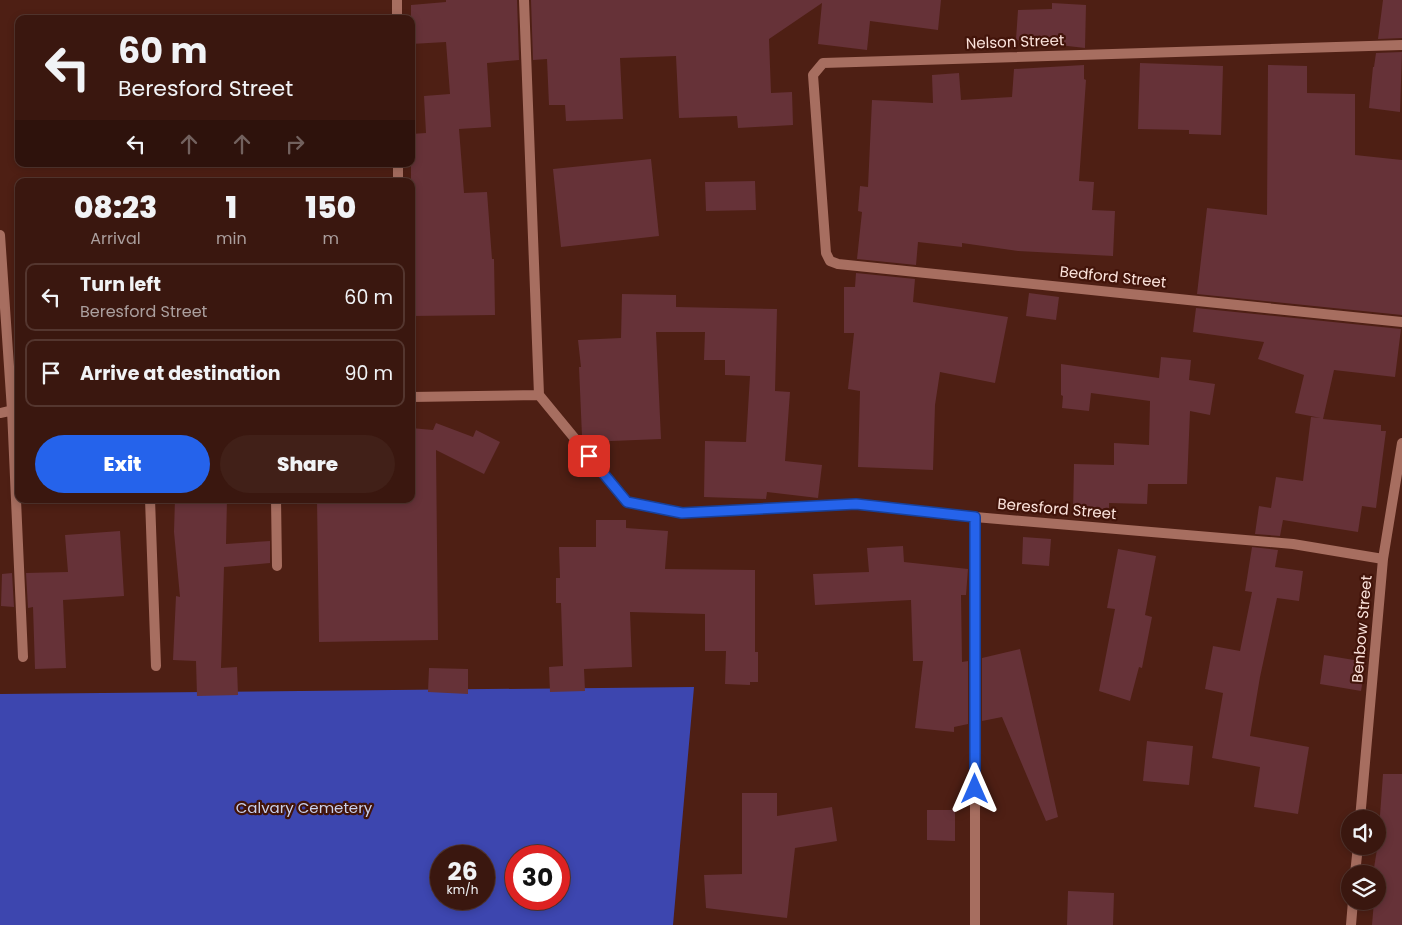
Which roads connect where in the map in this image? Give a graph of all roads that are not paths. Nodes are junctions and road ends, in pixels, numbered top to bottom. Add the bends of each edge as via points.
1 (397, 0) edge
2 (524, 0) edge
3 (397, 15) edge
4 (1402, 45) edge
5 (0, 235) edge
6 (826, 253) joint
7 (1402, 322) edge
8 (539, 395) junction
9 (415, 397) edge
10 (15, 410) edge
11 (0, 413) edge
12 (1402, 443) edge
13 (18, 503) edge
14 (150, 503) edge
15 (276, 503) edge
16 (975, 517) junction
17 (1383, 559) junction
18 (277, 566) dead end
19 (22, 656) dead end
20 (156, 666) dead end
21 (1361, 810) edge
22 (1352, 910) edge
23 (975, 925) edge
24 (1351, 925) edge

1 - 3 street
2 - 8 street
4 - 6 street, Nelson Street via 823,63 813,76
5 - 10 street
6 - 7 street, Bedford Street via 838,264
8 - 9 street
8 - 16 street, Beresford Street via 627,502 682,513 856,504
10 - 11 street
12 - 17 street, Benbow Street
13 - 19 street
14 - 20 street
15 - 18 street
16 - 17 street, Beresford Street via 1293,544
16 - 23 street
17 - 21 street, Benbow Street
22 - 24 street

